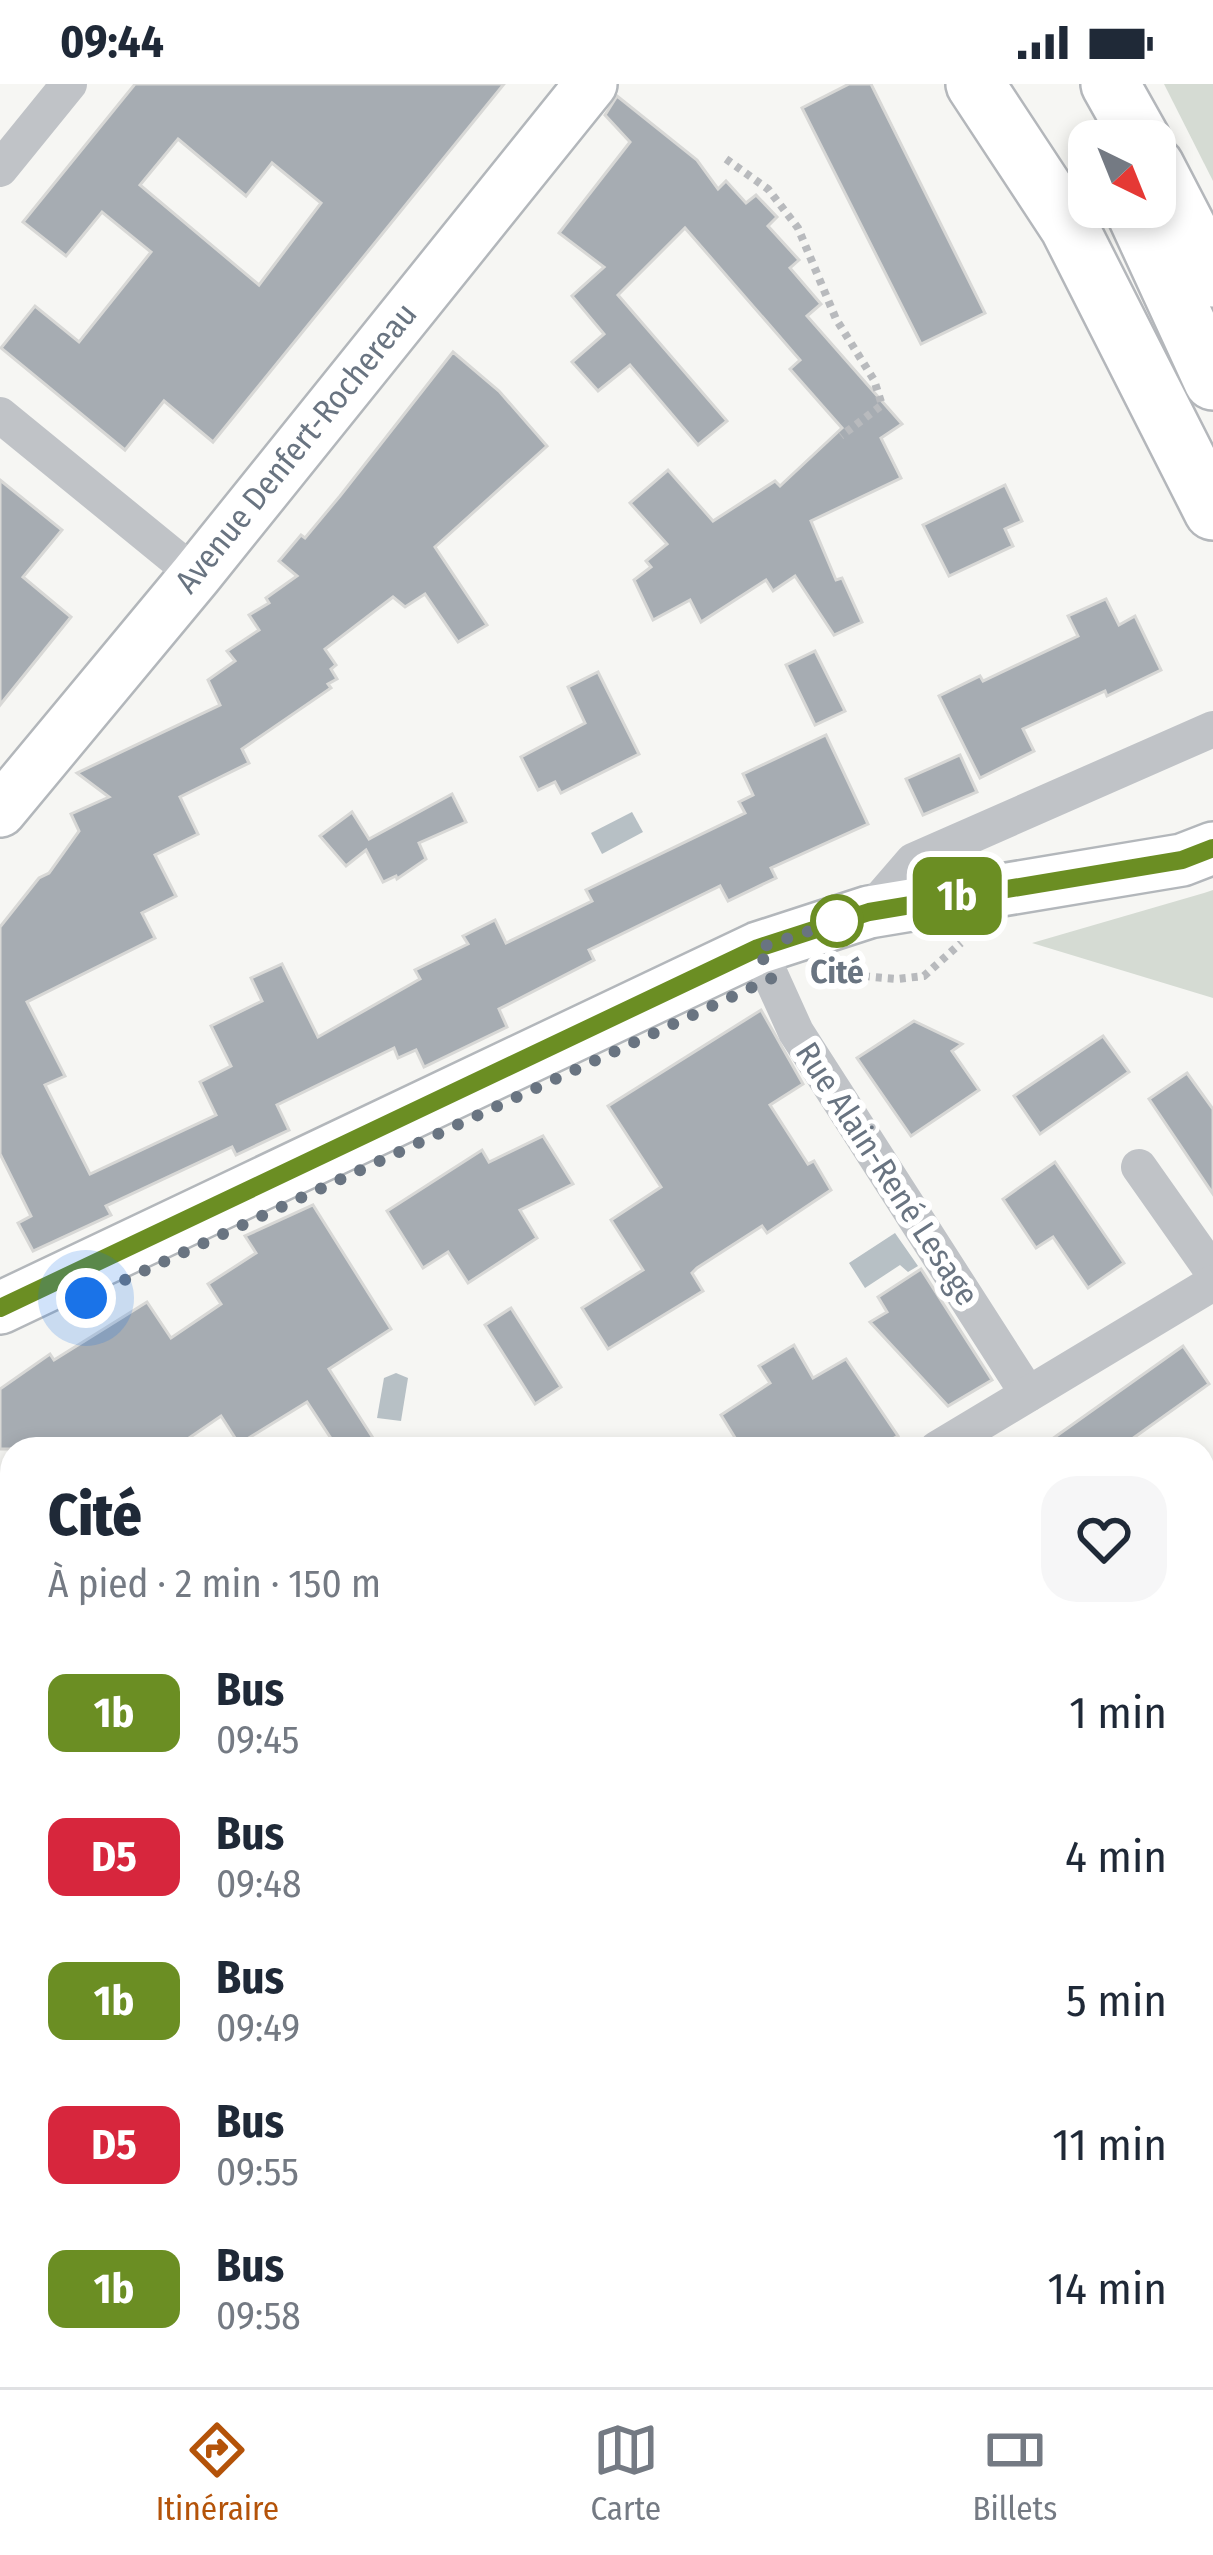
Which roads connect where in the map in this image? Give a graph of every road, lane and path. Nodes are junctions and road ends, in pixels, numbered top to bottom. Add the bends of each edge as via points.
1 (69, 84) edge
2 (590, 84) edge
3 (975, 84) edge
4 (1080, 84) edge
5 (1110, 84) edge
6 (1091, 120) edge
7 (1130, 120) edge
8 (726, 159) dead end
9 (0, 170) edge
10 (1176, 207) edge
11 (1143, 228) edge
12 (1213, 278) edge
13 (1213, 381) edge
14 (0, 415) edge
15 (841, 436) dead end
16 (1213, 511) edge
17 (196, 575) junction
18 (1213, 729) edge
19 (0, 811) edge
20 (1213, 848) edge
21 (869, 912) junction
22 (966, 939) dead end
23 (765, 963) junction
24 (1139, 1167) dead end
25 (1213, 1272) edge
26 (1213, 1283) edge
27 (0, 1308) edge
28 (1028, 1394) junction
29 (957, 1437) edge

1 - 9 street
2 - 17 main road, Avenue Denfert-Rochereau
3 - 16 main road via 1069,227
4 - 6 main road
5 - 7 main road
8 - 15 path via 768,189 798,228 836,320 874,380 882,405
10 - 12 main road
11 - 13 main road
14 - 17 street
17 - 19 main road, Avenue Denfert-Rochereau
18 - 21 street via 913,861
20 - 21 main road via 1182,860
21 - 23 main road
22 - 23 path via 924,976 897,980
23 - 27 main road
23 - 28 street, Rue Alain-René Lesage via 796,1032
24 - 25 street
26 - 28 street
28 - 29 street

